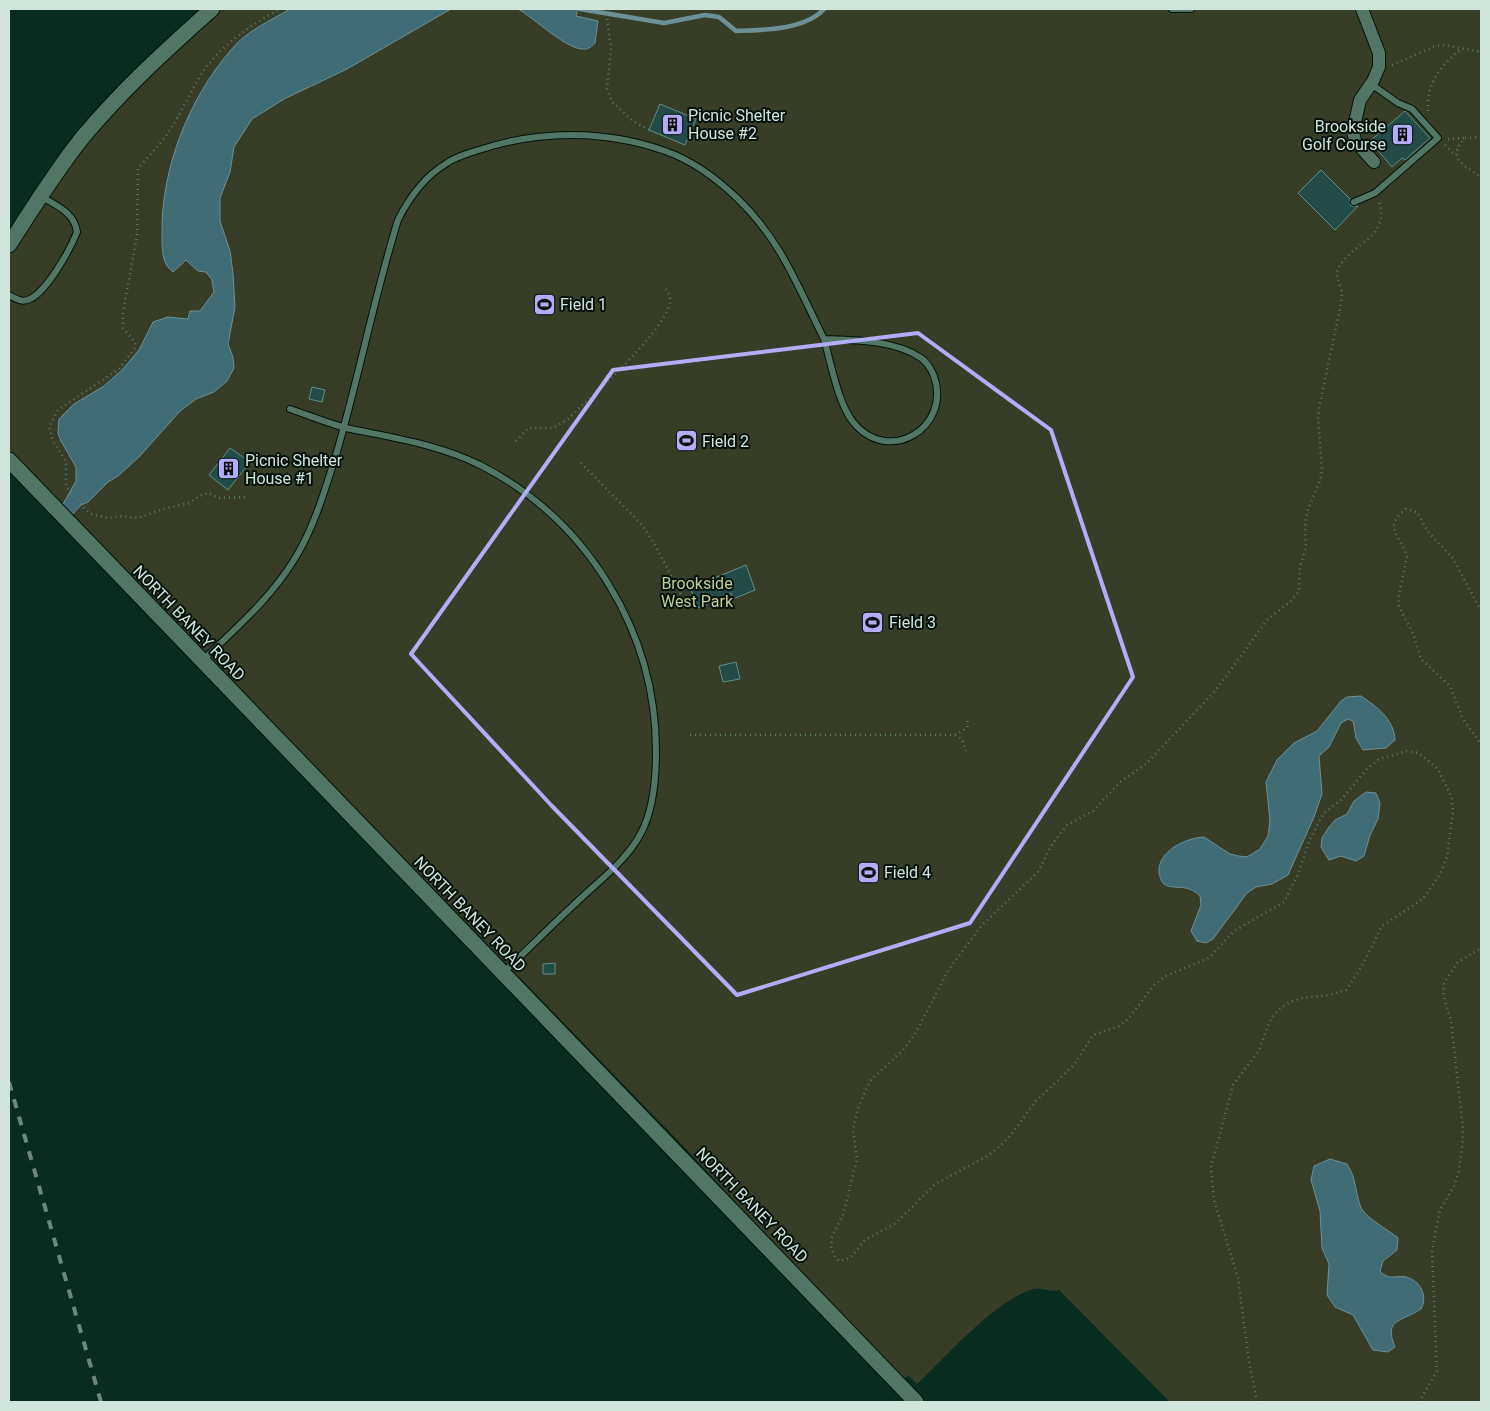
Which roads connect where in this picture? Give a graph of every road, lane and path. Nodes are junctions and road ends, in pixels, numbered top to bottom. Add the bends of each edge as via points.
1 (212, 9) edge
2 (279, 9) edge
3 (606, 9) edge
4 (1172, 9) edge
5 (1191, 9) edge
6 (1362, 9) edge
7 (1461, 50) junction
8 (1481, 52) edge
9 (1374, 80) junction
10 (1428, 116) dead end
11 (649, 130) dead end
12 (1481, 137) edge
13 (1438, 138) junction
14 (1465, 138) junction
15 (1456, 156) junction
16 (1374, 162) dead end
17 (1481, 176) edge
18 (1375, 193) junction
19 (40, 196) junction
20 (1354, 202) dead end
21 (9, 245) edge
22 (666, 289) dead end
23 (9, 295) edge
24 (824, 339) junction
25 (290, 409) dead end
26 (344, 427) junction
27 (516, 441) dead end
28 (9, 460) edge
29 (582, 463) dead end
30 (245, 497) dead end
31 (660, 610) dead end
32 (1481, 611) edge
33 (202, 661) junction
34 (968, 718) dead end
35 (690, 735) dead end
36 (955, 735) junction
37 (1481, 744) edge
38 (966, 751) dead end
39 (1481, 948) edge
40 (503, 973) junction
41 (912, 1397) edge
42 (1257, 1402) edge
43 (1419, 1402) edge

1 - 19 street via 106,111
2 - 30 path via 231,41 207,67 176,121 138,168 136,250 123,312 123,328 135,342 135,348 119,369 58,410 50,427 53,441 66,461 68,491 91,514 131,519 190,503 208,493 218,498
3 - 11 path via 611,64 607,89 612,102 633,122
4 - 5 lane
6 - 9 street via 1379,54
7 - 8 path
7 - 9 path via 1434,46 1398,62
7 - 10 path via 1435,75 1428,89
9 - 13 lane via 1398,103 1412,109
9 - 16 street via 1360,100 1353,131 1355,141
12 - 14 path
13 - 14 path
13 - 15 path
13 - 18 lane
14 - 15 path via 1456,149
15 - 17 path
18 - 20 lane
18 - 42 path via 1381,205 1380,223 1365,243 1339,265 1336,273 1342,292 1341,304 1318,416 1322,470 1305,523 1306,548 1300,566 1299,591 1267,620 1216,690 1146,764 1120,782 1093,811 1067,825 1051,846 1038,872 982,925 949,969 915,1034 864,1091 853,1129 857,1160 844,1212 832,1237 831,1248 835,1257 839,1260 850,1258 865,1240 896,1223 935,1184 998,1148 1035,1102 1074,1065 1093,1034 1119,1026 1154,985 1166,976 1209,958 1234,931 1284,902 1324,812 1352,788 1367,769 1393,753 1419,753 1438,769 1452,798 1447,857 1440,874 1423,899 1382,926 1346,990 1302,998 1278,1010 1255,1058 1233,1085 1211,1167 1214,1200 1238,1278 1248,1361
19 - 21 street
19 - 23 lane via 64,210 73,219 77,232 38,293 30,300 20,301
22 - 27 path via 670,302 650,337 568,419 553,428 528,428
24 - 24 lane via 845,409 865,434 878,440 904,440 932,417 938,389 932,371 922,358 885,345
24 - 26 lane via 788,261 774,239 736,197 693,165 664,150 597,135 558,135 498,144 448,162 434,172 404,208 393,236
25 - 26 lane
26 - 33 lane via 322,501 295,559 255,610
26 - 40 lane via 433,446 482,466 517,486 567,529 600,570 626,615 642,654 654,718 656,764 652,801 642,832 622,859
28 - 33 street, NORTH BANEY ROAD
29 - 31 path via 641,524 675,580 684,600
32 - 37 path via 1453,558 1428,532 1417,512 1406,508 1395,520 1394,533 1406,550 1407,558 1399,607 1413,633 1421,659 1450,686 1463,719
33 - 40 street, NORTH BANEY ROAD
34 - 36 path via 966,728
35 - 36 path
36 - 38 path via 962,739
39 - 43 path via 1457,963 1444,983 1462,1150 1454,1186 1440,1210 1432,1252 1437,1371
40 - 41 street, NORTH BANEY ROAD

